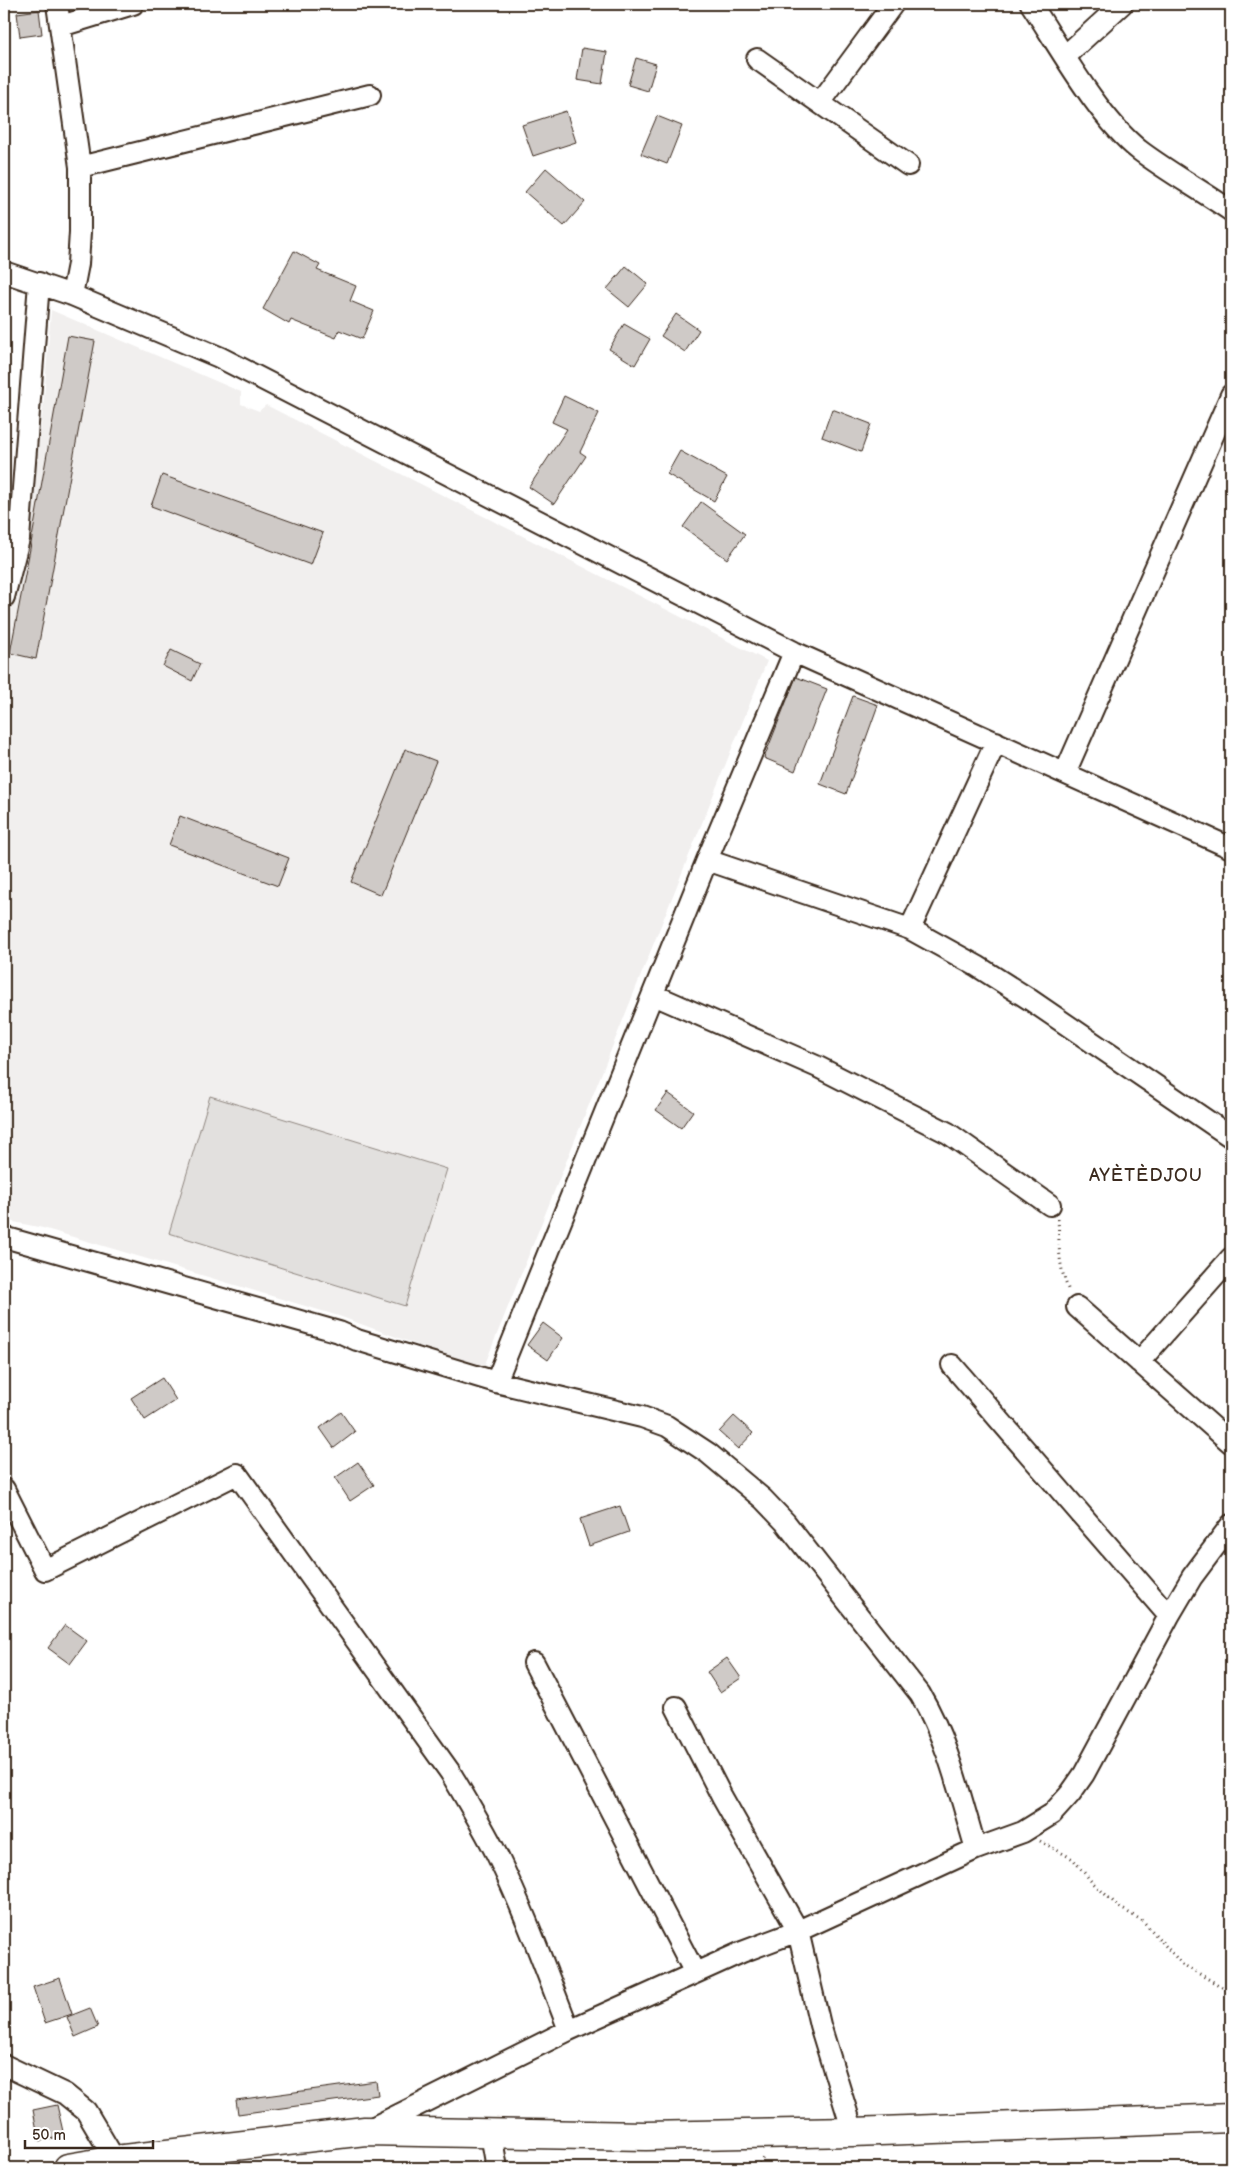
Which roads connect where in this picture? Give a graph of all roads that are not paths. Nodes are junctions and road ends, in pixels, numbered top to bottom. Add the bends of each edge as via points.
1 (57, 4) edge
2 (133, 4) edge
3 (893, 4) edge
4 (1031, 4) edge
5 (1122, 4) edge
6 (61, 26) junction
7 (1065, 56) junction
8 (758, 58) dead end
9 (370, 95) dead end
10 (820, 103) junction
11 (908, 165) dead end
12 (80, 167) junction
13 (1231, 211) edge
14 (4, 272) edge
15 (39, 283) junction
16 (72, 295) junction
17 (1231, 395) edge
18 (4, 597) edge
19 (794, 652) junction
20 (996, 742) junction
21 (1065, 773) junction
22 (1231, 848) edge
23 (707, 860) junction
24 (910, 929) junction
25 (654, 995) junction
26 (1231, 1137) edge
27 (1050, 1205) road end
28 (4, 1236) edge
29 (1231, 1258) edge
30 (1077, 1307) road end
31 (1139, 1362) junction
32 (952, 1365) dead end
33 (496, 1382) junction
34 (1231, 1443) edge
35 (4, 1489) edge
36 (1231, 1525) edge
37 (1169, 1616) junction
38 (534, 1663) dead end
39 (676, 1707) dead end
40 (976, 1849) junction
41 (798, 1931) junction
42 (695, 1973) junction
43 (569, 2030) junction
44 (4, 2065) edge
45 (1231, 2118) edge
46 (365, 2131) junction
47 (853, 2132) junction
48 (491, 2134) junction
49 (115, 2164) edge
50 (68, 2168) edge
51 (497, 2168) edge

1 - 6 street
2 - 6 street
3 - 10 street
4 - 7 street
5 - 7 street
6 - 12 street
7 - 13 street via 1109,117 1139,149
8 - 10 street
9 - 12 street
10 - 11 street
12 - 16 street via 78,264
14 - 15 street
15 - 16 street
15 - 18 street via 19,539
16 - 19 street via 219,357
17 - 21 street
19 - 20 street
19 - 23 street
20 - 21 street
20 - 24 street
21 - 22 street
23 - 24 street
23 - 25 street
24 - 26 street via 978,966 1029,999
25 - 27 street via 818,1067 908,1111 948,1133
25 - 33 street
28 - 33 street via 339,1332
29 - 31 street
30 - 31 street
31 - 34 street
32 - 37 street
33 - 40 street via 667,1426 708,1453 763,1499 785,1522 920,1694 944,1743
35 - 43 street via 46,1570 237,1474 450,1772 476,1814 520,1906
36 - 37 street via 1192,1577
37 - 40 street via 1084,1774 1070,1794 1052,1814 1023,1832
38 - 42 street
39 - 41 street via 726,1805
40 - 41 street
41 - 42 street
41 - 47 street via 820,2025
42 - 43 street
43 - 46 street
44 - 49 street via 65,2094 86,2111
45 - 47 street
46 - 48 street
46 - 49 street
47 - 48 street via 646,2136
48 - 51 street
49 - 50 street

